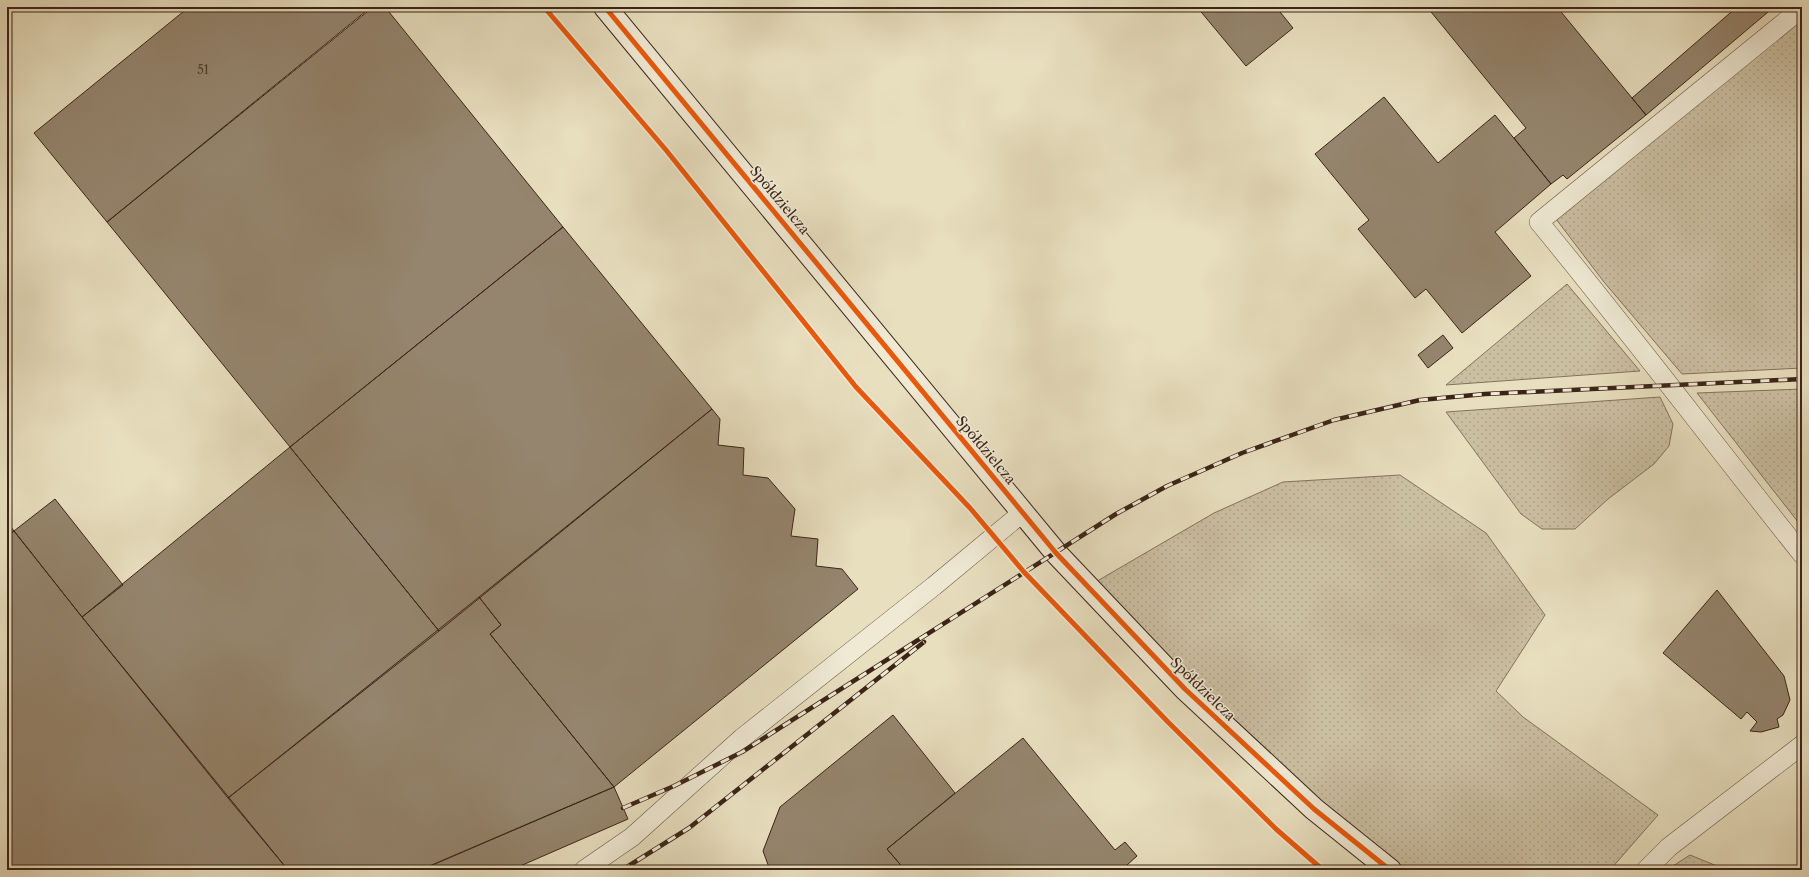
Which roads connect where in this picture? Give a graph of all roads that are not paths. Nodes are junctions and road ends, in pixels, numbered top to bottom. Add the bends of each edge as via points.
1 (605, 7) edge
2 (1802, 8) edge
3 (1022, 512) junction
4 (1802, 554) edge
5 (1802, 745) edge
6 (584, 870) edge
7 (1390, 870) edge
8 (1646, 870) edge

1 - 3 street, Spółdzielcza
2 - 4 lane via 1539,222
3 - 6 lane via 934,586 742,738 632,837
3 - 7 street, Spółdzielcza via 1056,554 1184,689 1314,809
5 - 8 lane via 1669,846

